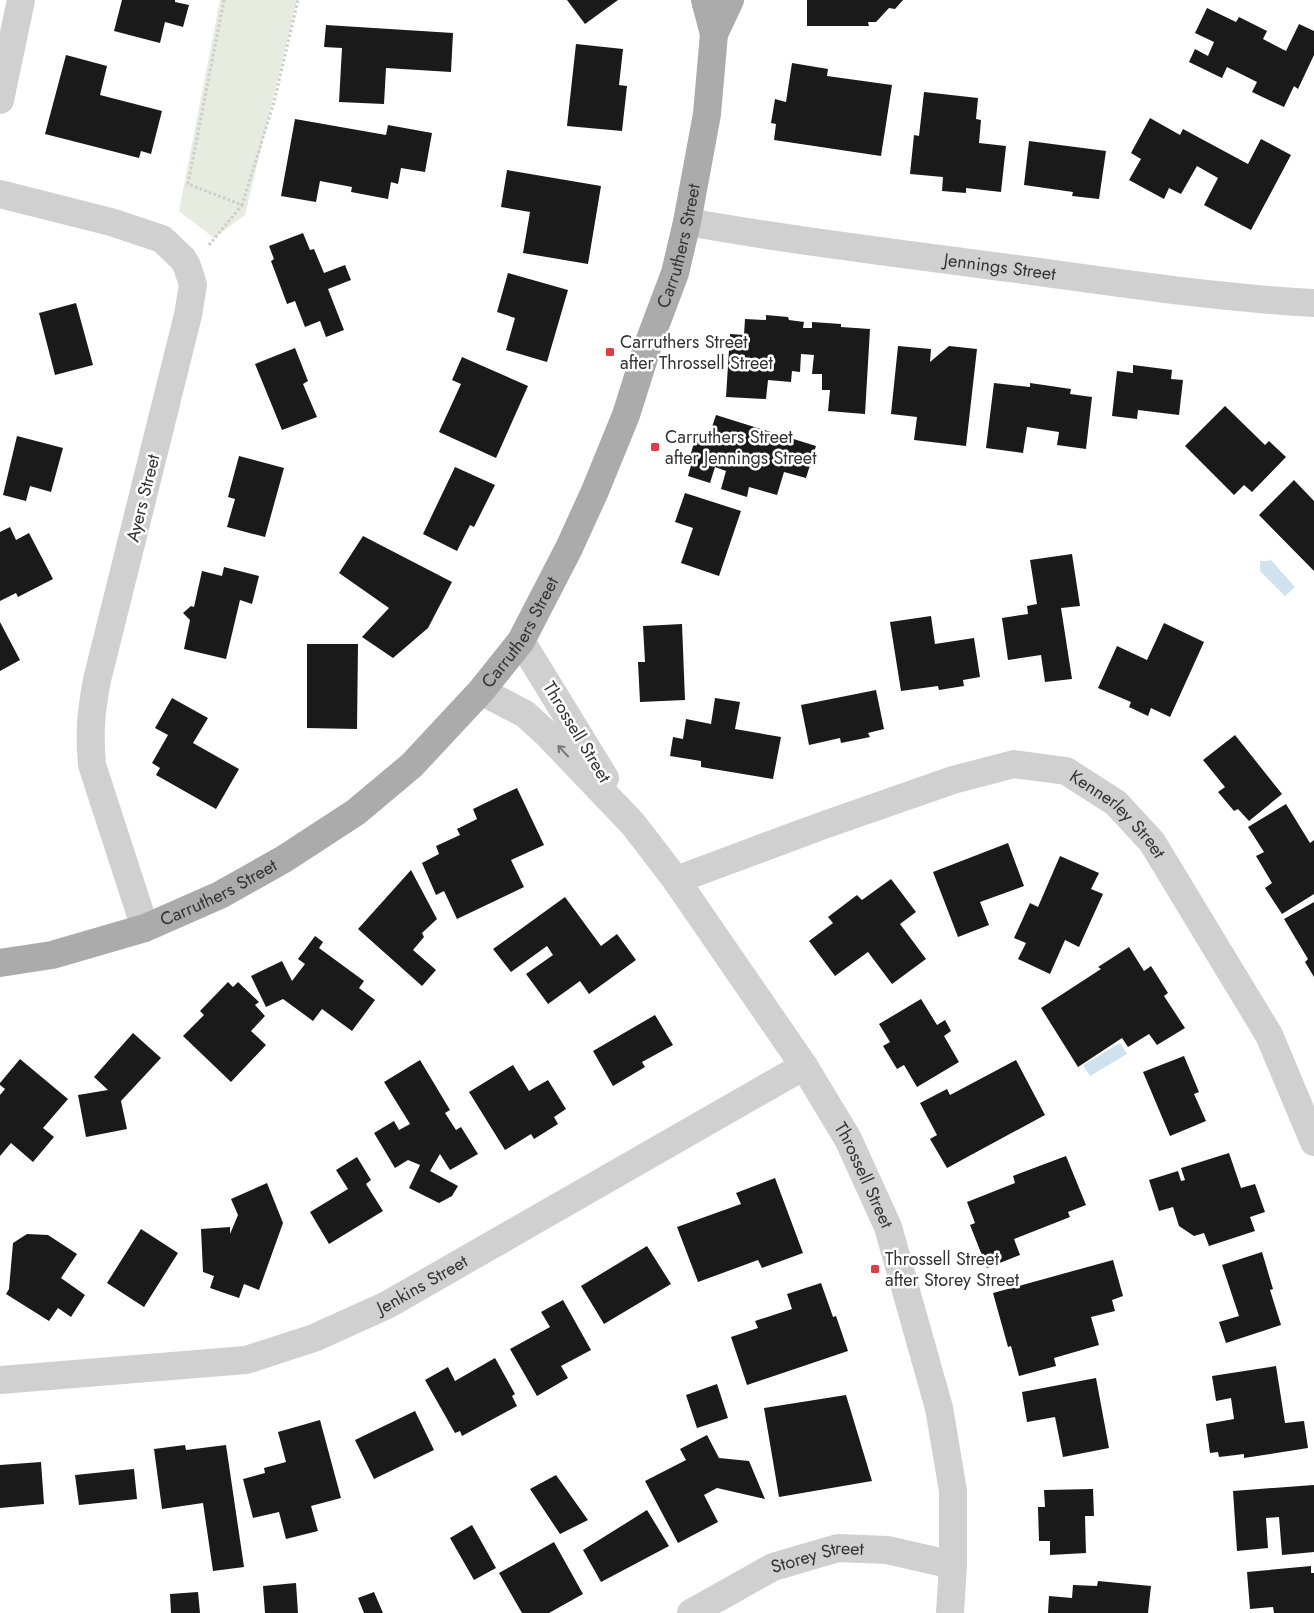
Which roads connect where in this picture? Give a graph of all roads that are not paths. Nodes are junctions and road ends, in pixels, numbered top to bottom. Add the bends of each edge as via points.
1 (21, 0) edge
2 (705, 0) edge
3 (730, 0) edge
4 (714, 34) junction
5 (0, 100) edge
6 (0, 194) edge
7 (687, 222) junction
8 (1314, 303) edge
9 (521, 641) junction
10 (481, 691) junction
11 (633, 824) junction
12 (676, 880) junction
13 (145, 928) junction
14 (0, 963) edge
15 (804, 1066) junction
16 (1314, 1142) edge
17 (0, 1380) edge
18 (953, 1565) junction
19 (691, 1613) edge
20 (950, 1613) edge

1 - 5 street
2 - 4 main road, Carruthers Street
3 - 4 main road, Carruthers Street
4 - 7 main road, Carruthers Street via 707,114
6 - 13 street, Ayers Street via 111,222 162,239 183,259 194,285 90,717 92,766
7 - 8 street, Jennings Street via 766,236 1058,275 1255,300
7 - 9 main road, Carruthers Street via 675,273 626,415 569,548
9 - 10 main road, Carruthers Street
9 - 11 street, Throssell Street
11 -> 10 street, Throssell Street via 525,714
10 - 13 main road, Carruthers Street via 412,765 356,812 284,859 220,895
11 - 12 street, Throssell Street
12 - 15 street, Throssell Street
12 - 16 street, Kennerley Street via 953,780 1014,764 1066,771 1116,803 1152,842 1269,1034
13 - 14 main road, Carruthers Street via 52,955
15 - 17 street, Jenkins Street via 387,1305 314,1338 246,1360
15 - 18 street, Throssell Street via 848,1139 888,1227 895,1250 939,1408 953,1491
18 - 19 street, Storey Street via 887,1550 838,1548 773,1567
18 - 20 street, Throssell Street

